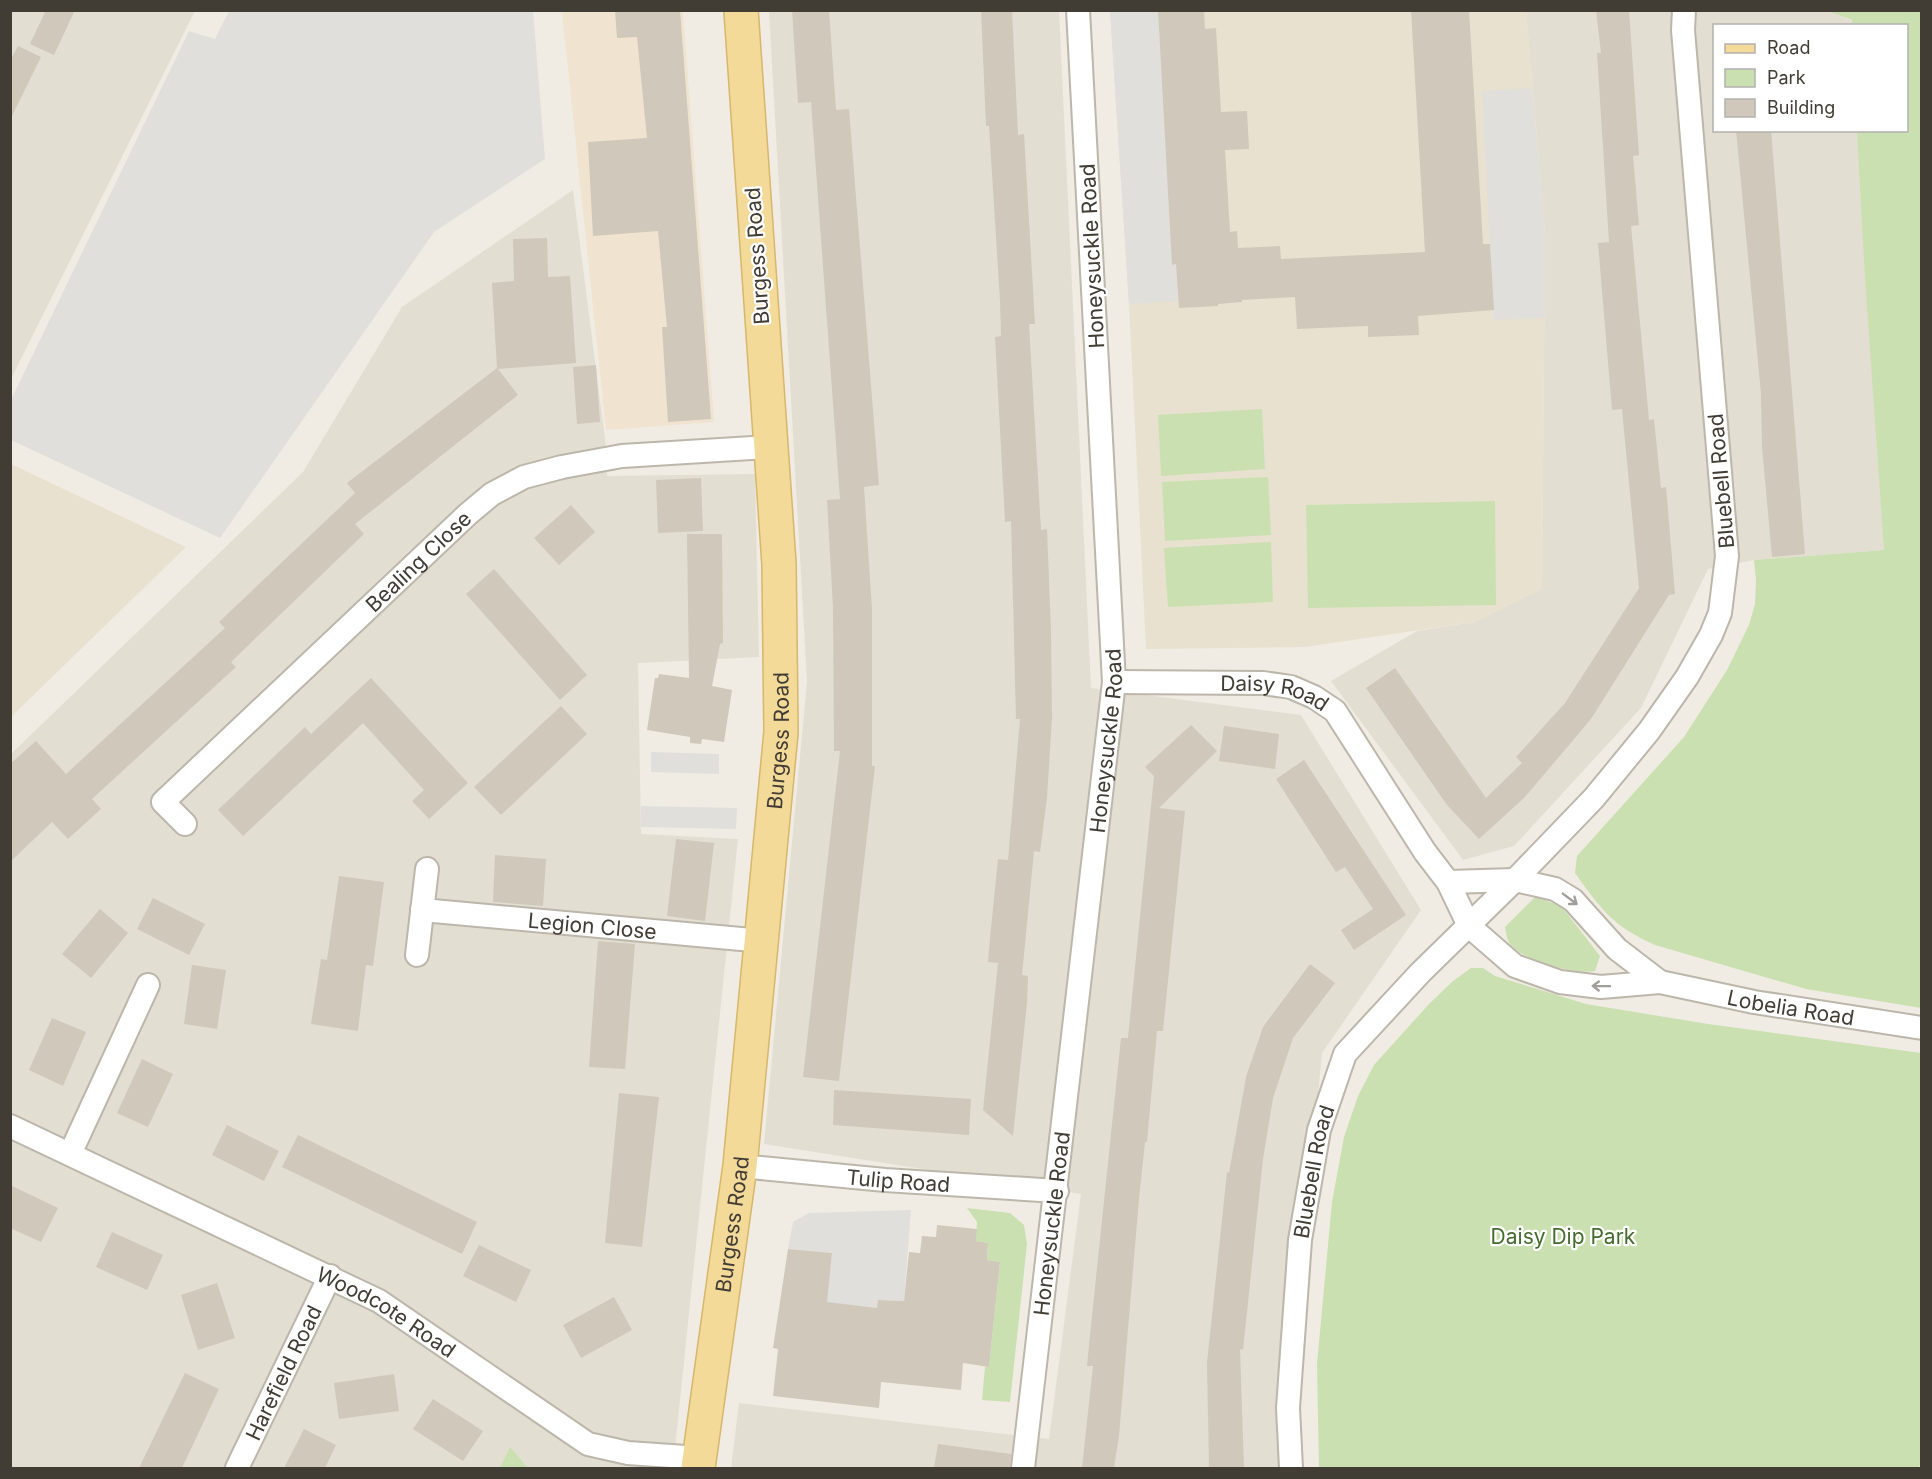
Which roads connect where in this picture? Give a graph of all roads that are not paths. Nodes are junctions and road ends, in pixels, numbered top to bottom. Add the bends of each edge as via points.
1 (741, 10) edge
2 (1078, 10) edge
3 (1684, 10) edge
4 (769, 447) junction
5 (1114, 682) junction
6 (185, 824) dead end
7 (428, 869) dead end
8 (1515, 880) junction
9 (1448, 882) junction
10 (422, 910) junction
11 (1469, 926) junction
12 (763, 941) junction
13 (417, 955) dead end
14 (1660, 982) junction
15 (148, 984) dead end
16 (1922, 1028) edge
17 (10, 1126) edge
18 (70, 1154) junction
19 (740, 1166) junction
20 (1057, 1191) junction
21 (330, 1276) junction
22 (699, 1463) edge
23 (237, 1468) edge
24 (1023, 1468) edge
25 (1291, 1468) edge

1 - 4 main road, Burgess Road
2 - 5 street, Honeysuckle Road
3 - 8 street, Bluebell Road via 1727,556 1722,604 1711,635 1687,677 1649,731 1594,798
4 - 6 street, Bealing Close via 622,456 524,477 492,494 163,802
4 - 12 main road, Burgess Road via 779,564 782,675 780,761
5 - 9 street, Daisy Road via 1263,683 1291,687 1314,697 1335,711
5 - 20 street, Honeysuckle Road
7 - 10 street
8 - 9 street
8 - 11 street, Bluebell Road
8 -> 14 street, Lobelia Road via 1555,889 1573,900 1617,950
9 - 11 street, Daisy Road
10 - 12 street, Legion Close
10 - 13 street
14 -> 11 street, Lobelia Road via 1601,987 1560,982 1515,966
11 - 25 street, Bluebell Road via 1359,1036 1345,1054 1334,1081 1312,1162 1300,1240 1288,1408
12 - 19 main road, Burgess Road
14 - 16 street, Lobelia Road via 1755,1002
15 - 18 street
17 - 18 street, Woodcote Road
18 - 21 street, Woodcote Road
19 - 20 street, Tulip Road
19 - 22 main road, Burgess Road
20 - 24 street, Honeysuckle Road
21 - 22 street, Woodcote Road via 379,1301 588,1444
21 - 23 street, Harefield Road

